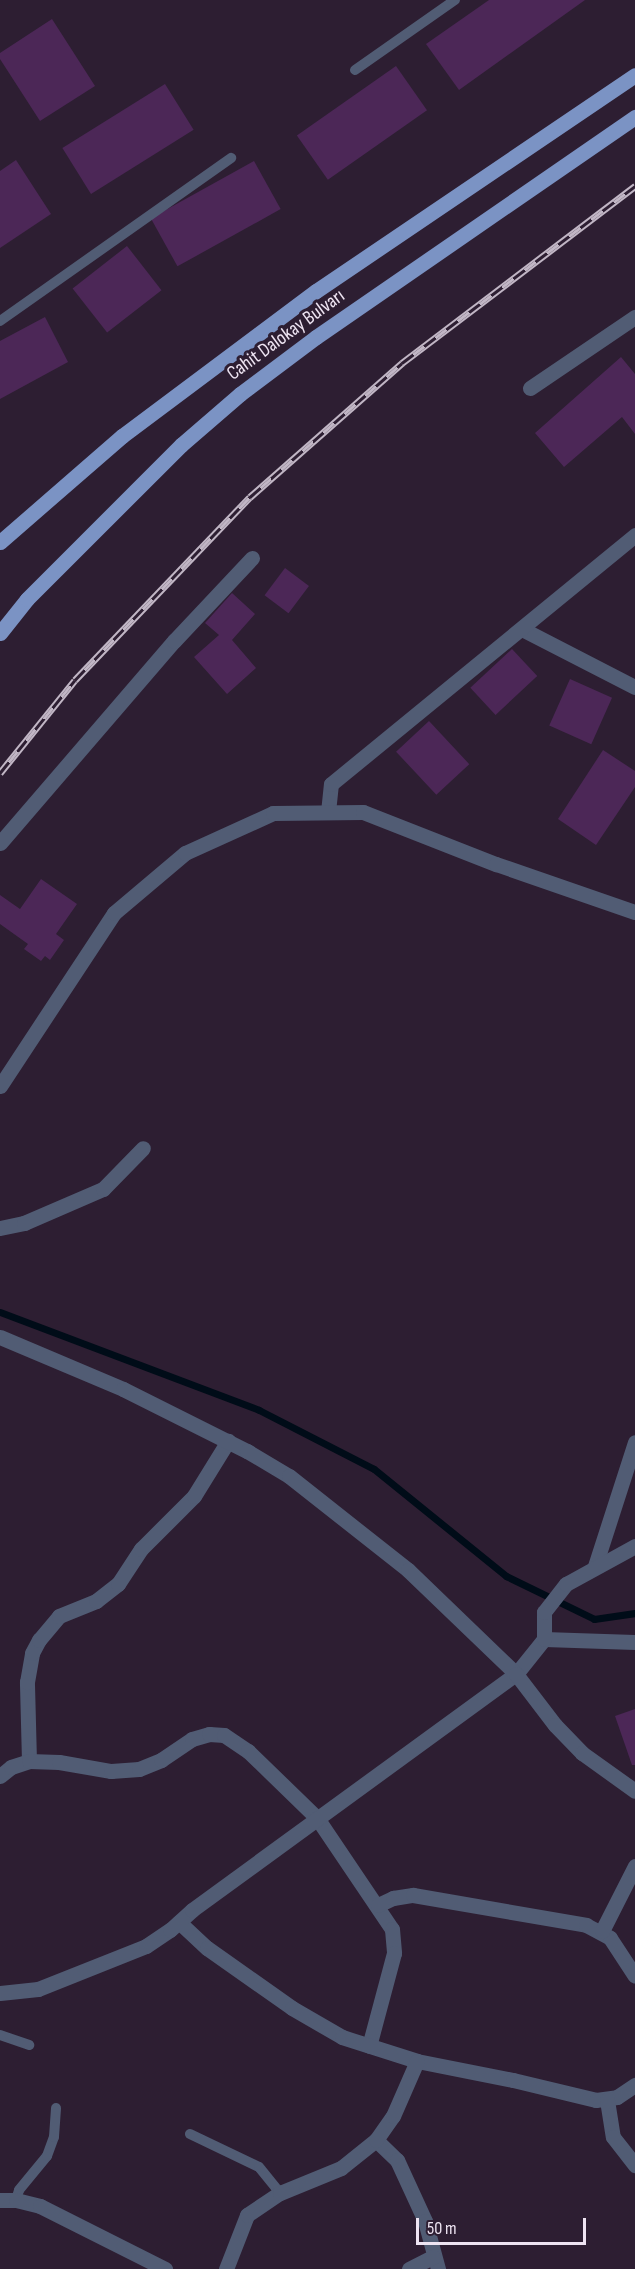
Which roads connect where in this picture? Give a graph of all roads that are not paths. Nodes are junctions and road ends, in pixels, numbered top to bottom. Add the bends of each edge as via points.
1 (455, 0) edge
2 (355, 70) dead end
3 (635, 75) edge
4 (635, 117) edge
5 (231, 158) dead end
6 (635, 317) edge
7 (0, 321) edge
8 (530, 388) dead end
9 (635, 535) edge
10 (0, 542) edge
11 (252, 558) dead end
12 (522, 629) junction
13 (0, 633) edge
14 (635, 687) edge
15 (328, 812) junction
16 (0, 843) edge
17 (635, 912) edge
18 (0, 1086) edge
19 (143, 1148) dead end
20 (0, 1228) edge
21 (0, 1337) edge
22 (228, 1441) junction
23 (635, 1442) edge
24 (635, 1546) edge
25 (595, 1566) junction
26 (544, 1639) junction
27 (635, 1642) edge
28 (516, 1674) junction
29 (29, 1761) junction
30 (0, 1776) edge
31 (635, 1791) edge
32 (317, 1818) junction
33 (635, 1866) edge
34 (378, 1905) junction
35 (179, 1922) junction
36 (602, 1931) junction
37 (635, 1976) edge
38 (0, 1992) edge
39 (0, 2035) edge
40 (29, 2045) dead end
41 (369, 2046) junction
42 (417, 2061) junction
43 (635, 2085) edge
44 (607, 2100) junction
45 (56, 2108) dead end
46 (190, 2134) dead end
47 (376, 2140) junction
48 (635, 2164) edge
49 (280, 2193) junction
50 (0, 2200) edge
51 (16, 2200) junction
52 (436, 2263) edge
53 (165, 2269) edge
54 (226, 2269) edge
55 (408, 2269) edge

1 - 2 lane
3 - 10 main road, Cahit Dalokay Bulvarı via 316,291 122,436
4 - 13 main road, Cahit Dalokay Bulvarı via 240,394 181,445 27,599
5 - 7 lane
6 - 8 street
9 - 12 street
11 - 16 street
12 - 14 street
12 - 15 street via 331,784
15 - 17 street via 363,812
15 - 18 street via 273,813 185,853 114,913
19 - 20 street via 103,1189 24,1223
21 - 22 street via 123,1389
22 - 28 street via 289,1476 355,1526 471,1628
22 - 29 street via 194,1496 141,1549 118,1584 96,1601 59,1616 39,1640 32,1653 27,1683
23 - 25 street
24 - 25 street
25 - 26 street via 566,1584 544,1612
26 - 27 street
26 - 28 street
28 - 31 street via 582,1753
28 - 32 street
29 - 30 street
29 - 32 street via 127,1771 161,1760 192,1739 224,1735 248,1751
32 - 34 street
32 - 35 street
33 - 36 street
34 - 36 street via 413,1895 586,1924
34 - 41 street via 392,1929 394,1953
35 - 38 street via 147,1946 125,1955 38,1989
35 - 41 street via 207,1948 292,2007 342,2037
36 - 37 street via 617,1946
39 - 40 lane
41 - 42 street
42 - 44 street
42 - 47 street via 393,2116
43 - 44 street
44 - 48 street via 613,2137
45 - 51 lane via 54,2137 47,2156 19,2190
46 - 49 lane via 259,2167
47 - 49 street via 341,2168
47 - 52 street via 397,2160 425,2221
49 - 54 street via 247,2216
50 - 51 street
51 - 53 street via 40,2206
52 - 55 street

